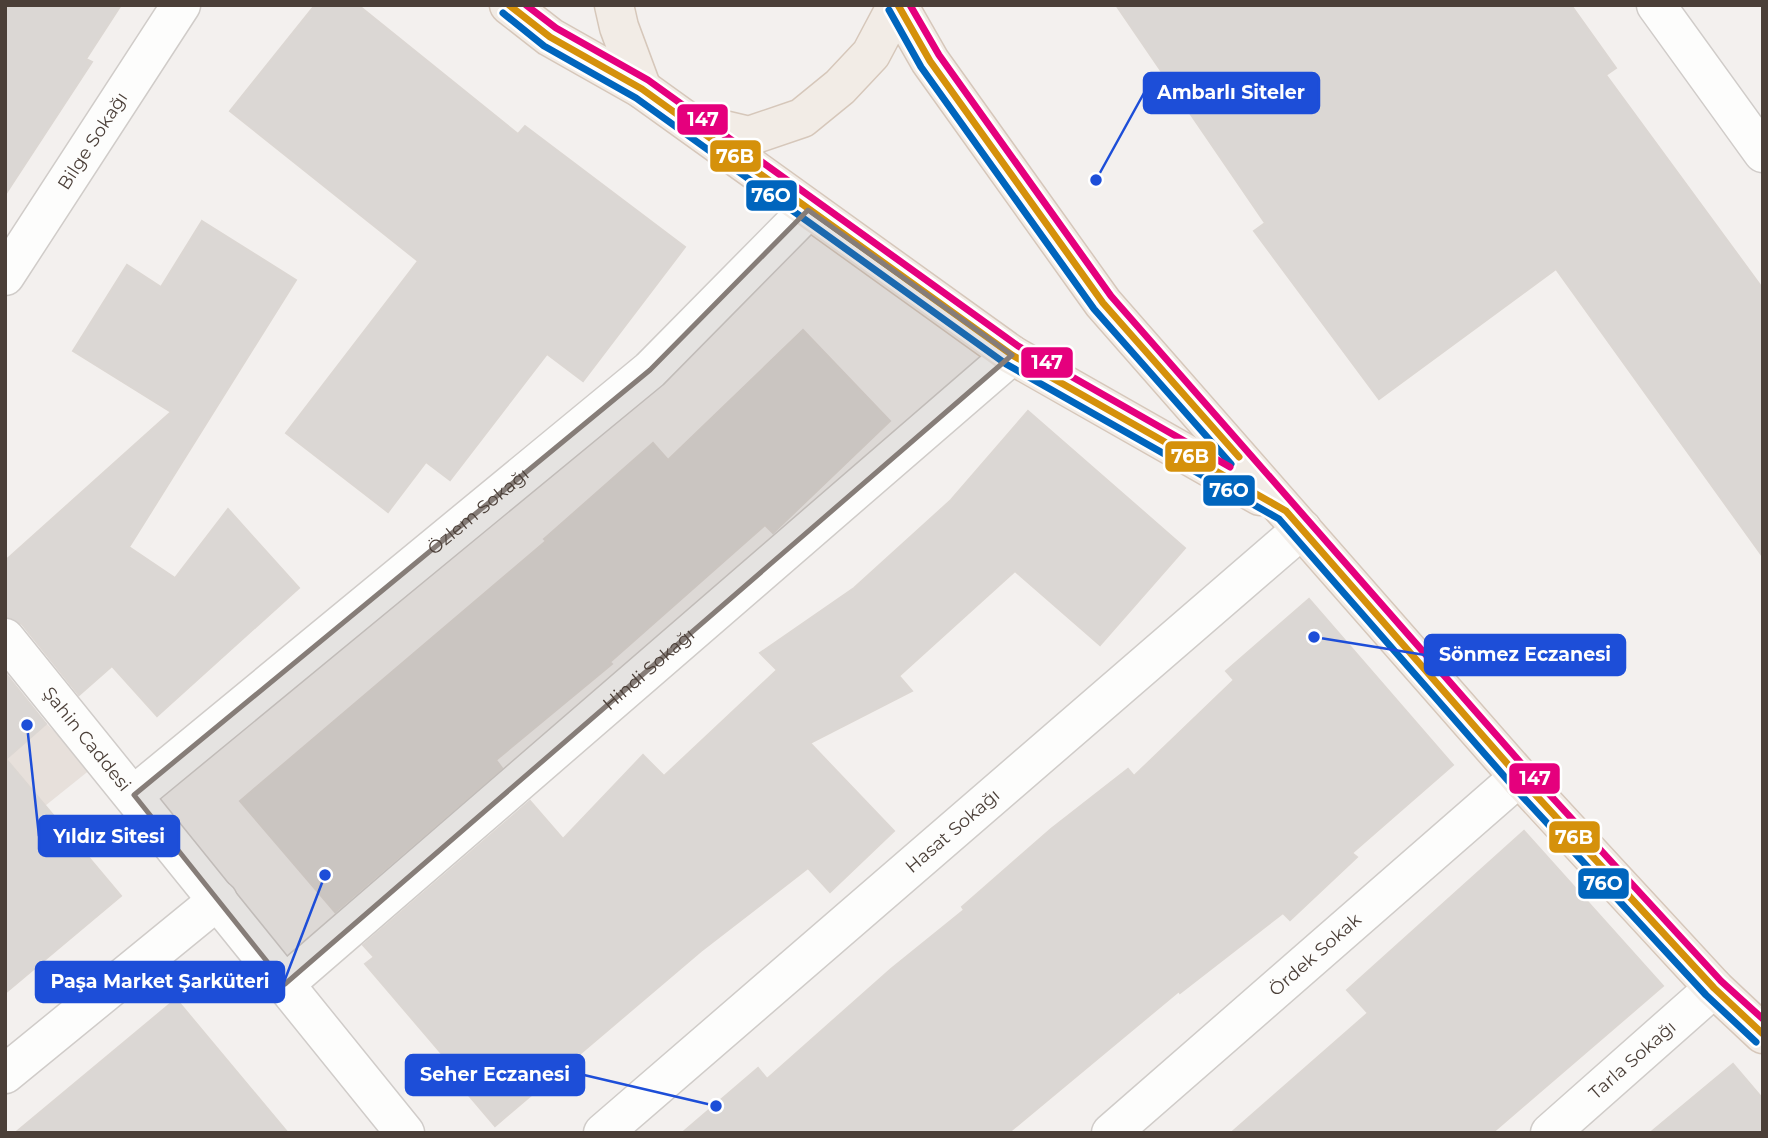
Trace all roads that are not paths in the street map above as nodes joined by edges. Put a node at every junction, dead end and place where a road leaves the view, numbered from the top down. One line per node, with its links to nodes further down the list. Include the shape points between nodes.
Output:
1 (181, 5): 10 (street, Bilge Sokağı)
2 (509, 5): 6 (main road, via 550,37)
3 (614, 5): 6 (main road)
4 (897, 5): 7 (main road, via 871,54 802,118 749,136); 12 (main road, via 930,61 1103,303)
5 (1657, 5): 8 (street)
6 (642, 89): 7 (main road)
7 (682, 120): 9 (main road)
8 (1763, 153)
9 (808, 210): 11 (main road); 15 (street, Özlem Sokağı, via 650,370)
10 (5, 276)
11 (1012, 355): 12 (main road); 17 (street, Hindi Sokağı)
12 (1294, 520): 14 (main road); 22 (street, Hasat Sokağı)
13 (5, 638): 15 (street, Şahin Caddesi)
14 (1519, 777): 18 (main road); 23 (street, Ördek Sokak)
15 (134, 795): 16 (street, Şahin Caddesi)
16 (218, 900): 17 (street, Şahin Caddesi); 20 (street)
17 (285, 984): 21 (street, Şahin Caddesi)
18 (1714, 988): 19 (main road); 24 (street, Tarla Sokağı)
19 (1763, 1034)
20 (5, 1074)
21 (405, 1133)
22 (603, 1133)
23 (1111, 1133)
24 (1549, 1133)

